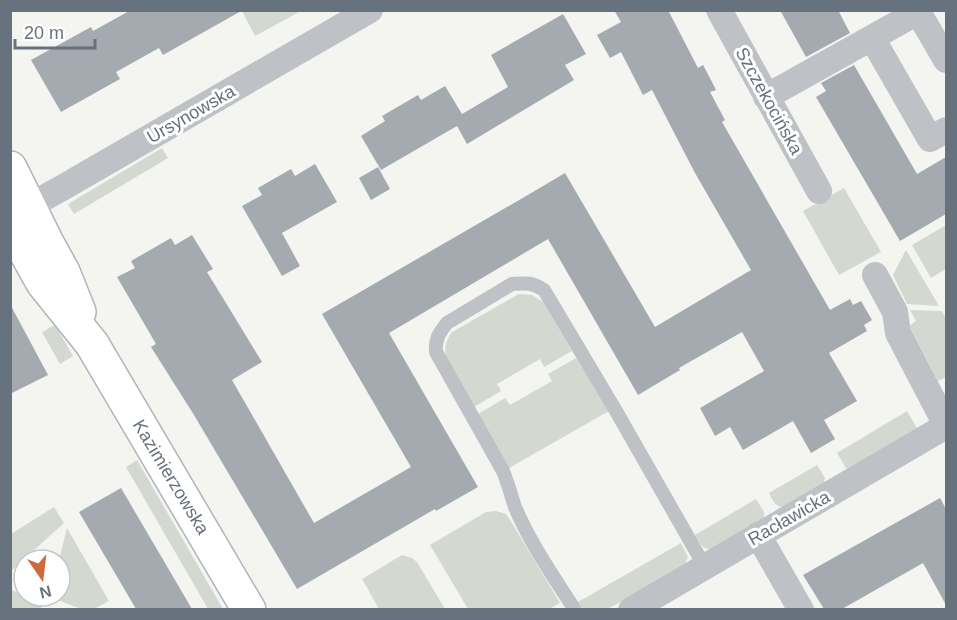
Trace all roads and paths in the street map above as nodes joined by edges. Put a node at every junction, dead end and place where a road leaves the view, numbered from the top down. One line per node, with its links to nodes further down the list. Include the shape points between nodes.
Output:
1 (370, 10): 10 (street, Ursynowska)
2 (719, 10): 6 (street, Szczekocińska)
3 (917, 11): 4 (street); 5 (street)
4 (872, 38): 6 (street); 7 (street, via 930,139)
5 (946, 60)
6 (766, 97): 9 (street, Szczekocińska)
7 (946, 130)
8 (10, 168): 10 (street, Kazimierzowska)
9 (819, 191)
10 (17, 216): 15 (street, Kazimierzowska, via 63,272 92,344)
11 (875, 275): 12 (street, via 895,312 898,333)
12 (946, 426): 13 (street, Racławicka)
13 (758, 535): 14 (street, Racławicka); 18 (street)
14 (705, 567): 16 (lane, via 544,290 535,284 512,284 447,323 437,338 436,352 503,471 515,508 530,536); 17 (street, Racławicka)
15 (249, 609)
16 (575, 609)
17 (631, 609)
18 (801, 609)

